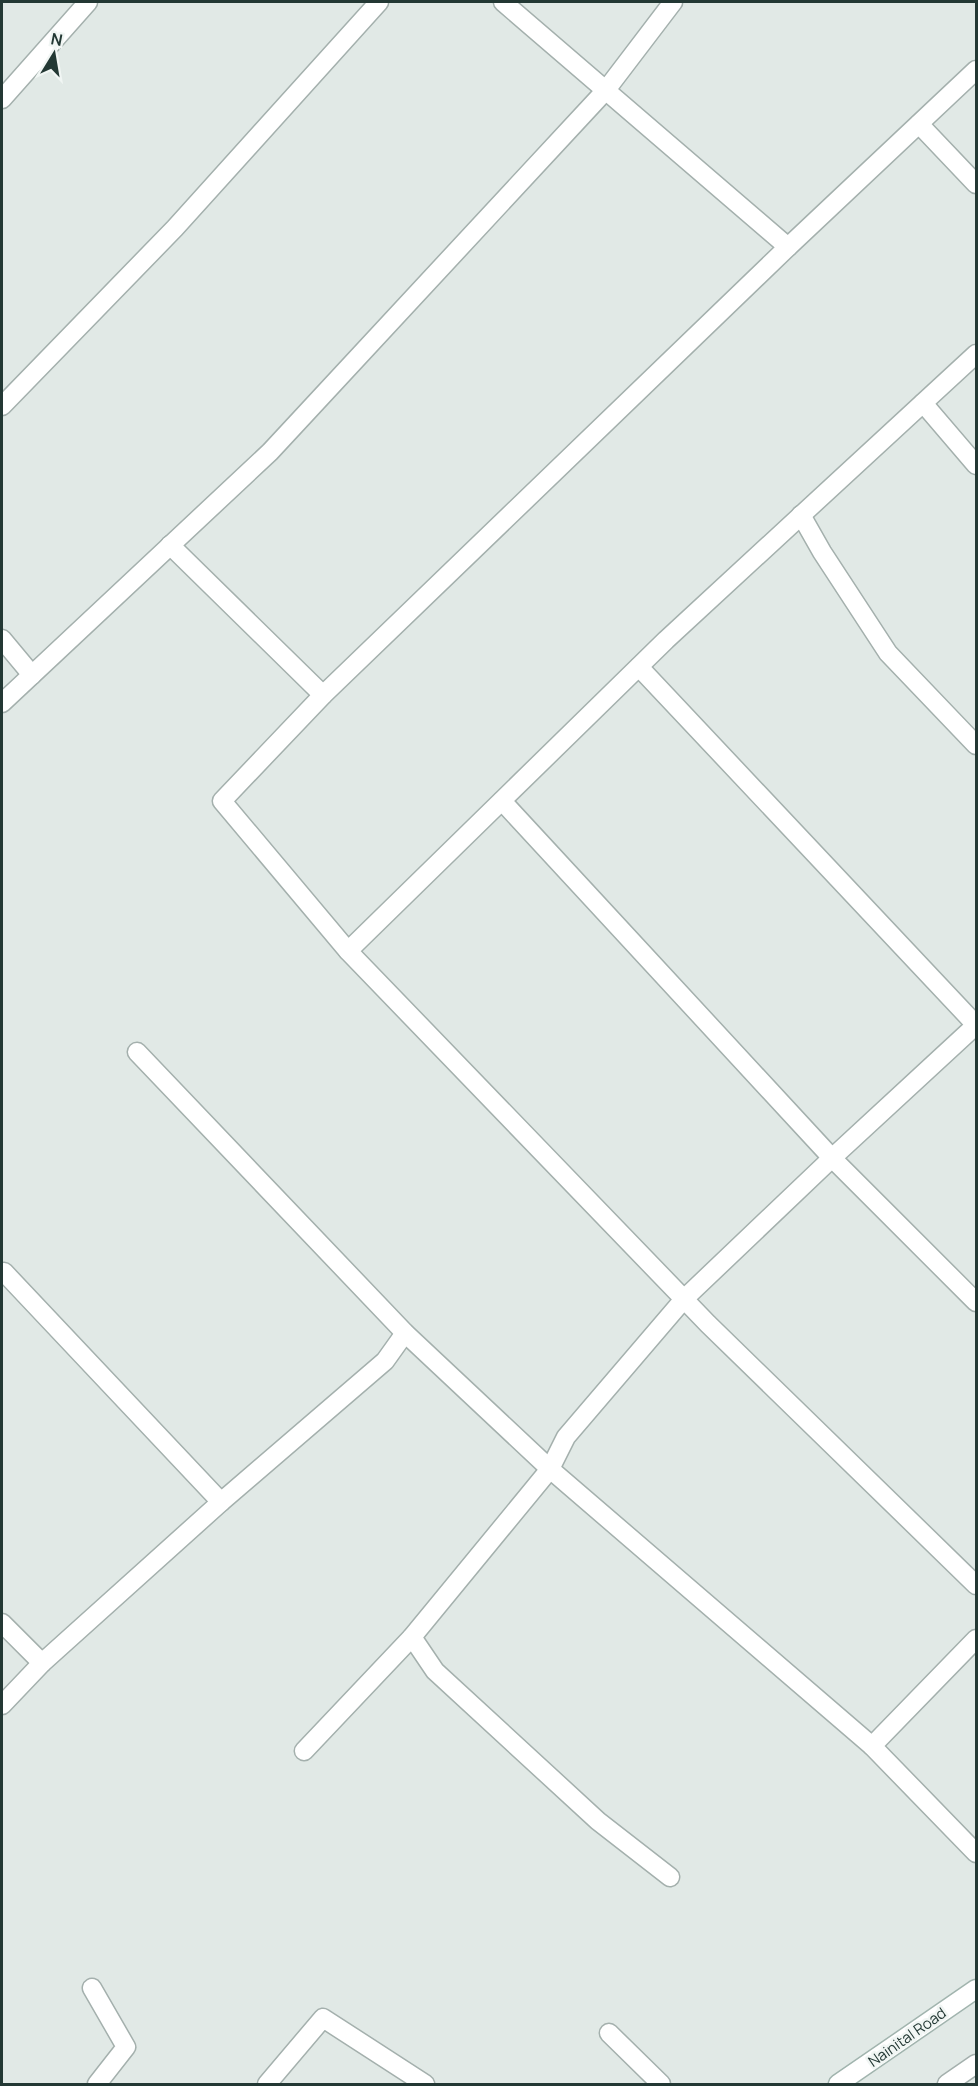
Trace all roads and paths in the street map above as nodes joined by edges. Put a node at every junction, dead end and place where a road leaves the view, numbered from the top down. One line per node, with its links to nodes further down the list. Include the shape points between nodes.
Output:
1 (88, 2): 7 (street)
2 (379, 2): 13 (street, via 175,228)
3 (503, 2): 6 (street)
4 (674, 2): 6 (street)
5 (976, 70): 8 (street)
6 (606, 90): 10 (street); 16 (street, via 270,452)
7 (2, 99)
8 (919, 124): 9 (street); 10 (street)
9 (976, 184)
10 (788, 247): 20 (street)
11 (976, 354): 12 (street)
12 (923, 404): 14 (street); 15 (street)
13 (2, 406)
14 (976, 465)
15 (801, 515): 18 (street); 22 (street, via 888,652)
16 (170, 545): 19 (street); 20 (street)
17 (2, 639): 19 (street)
18 (639, 667): 23 (street); 25 (street)
19 (32, 675): 21 (street)
20 (323, 695): 24 (street, via 222,801)
21 (2, 703)
22 (976, 745)
23 (502, 801): 24 (street); 27 (street)
24 (348, 951): 29 (street)
25 (976, 1025): 27 (street)
26 (137, 1052): 31 (street)
27 (832, 1158): 29 (street); 30 (street)
28 (4, 1272): 33 (street)
29 (684, 1299): 32 (street, via 566,1437); 34 (street)
30 (976, 1302)
31 (405, 1333): 32 (street); 33 (street, via 385,1361)
32 (550, 1469): 36 (street); 40 (street)
33 (221, 1502): 38 (street)
34 (976, 1585)
35 (2, 1623): 38 (street)
36 (412, 1637): 41 (street); 43 (street, via 435,1671 598,1821)
37 (976, 1639): 40 (street)
38 (42, 1663): 39 (street)
39 (2, 1705)
40 (872, 1746): 42 (street)
41 (304, 1751)
42 (976, 1853)
43 (670, 1877)
44 (92, 1988): 48 (street, via 126,2047)
45 (976, 1989): 52 (street, Nainital Road)
46 (609, 2033): 51 (street)
47 (976, 2064): 53 (street)
48 (97, 2085)
49 (267, 2085): 50 (street, via 322,2018)
50 (425, 2085)
51 (661, 2085)
52 (838, 2085)
53 (946, 2085)

